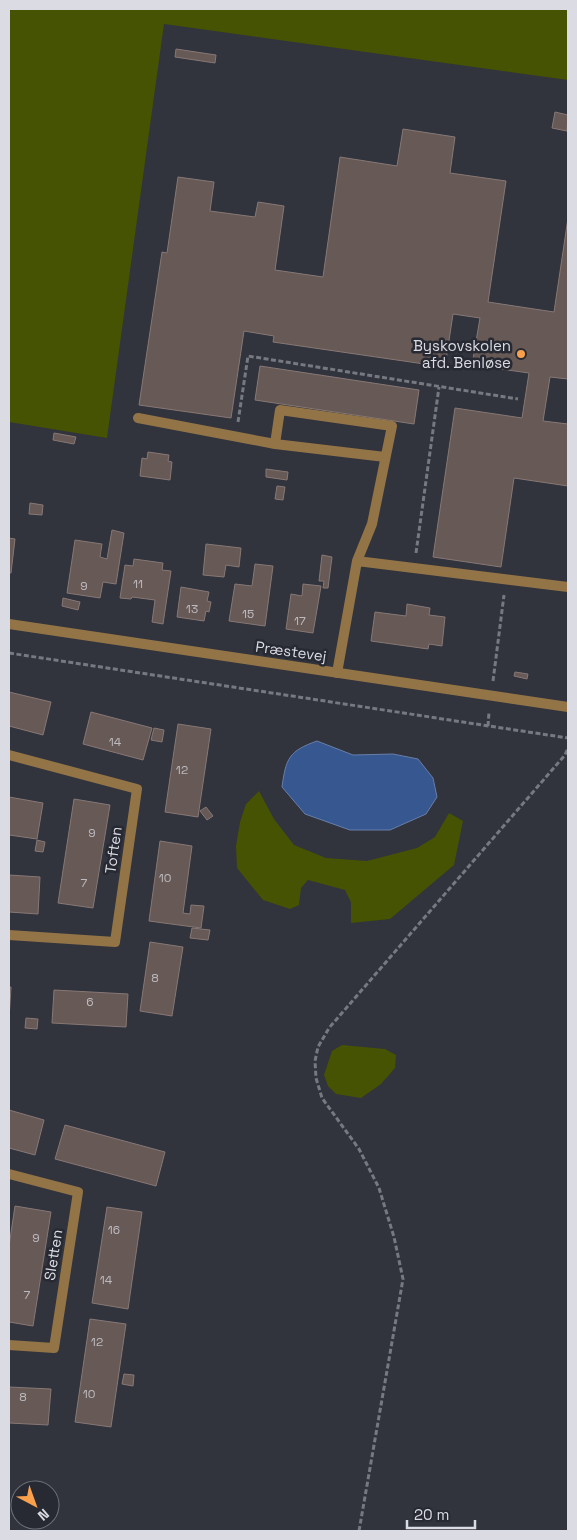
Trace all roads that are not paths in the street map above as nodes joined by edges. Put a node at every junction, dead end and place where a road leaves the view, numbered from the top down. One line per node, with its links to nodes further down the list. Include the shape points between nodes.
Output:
1 (138, 418): 2 (street)
2 (275, 444): 3 (street); 3 (street, via 280,410 392,426)
3 (385, 457): 4 (street, via 372,524)
4 (357, 561): 5 (street); 7 (street)
5 (568, 587)
6 (9, 624): 7 (street, Præstevej)
7 (337, 673): 8 (street, Præstevej)
8 (568, 707)
9 (9, 755): 10 (street, Toften, via 138,789 115,942)
10 (9, 935)
11 (9, 1174): 12 (street, Sletten, via 78,1192 54,1348)
12 (9, 1346)

